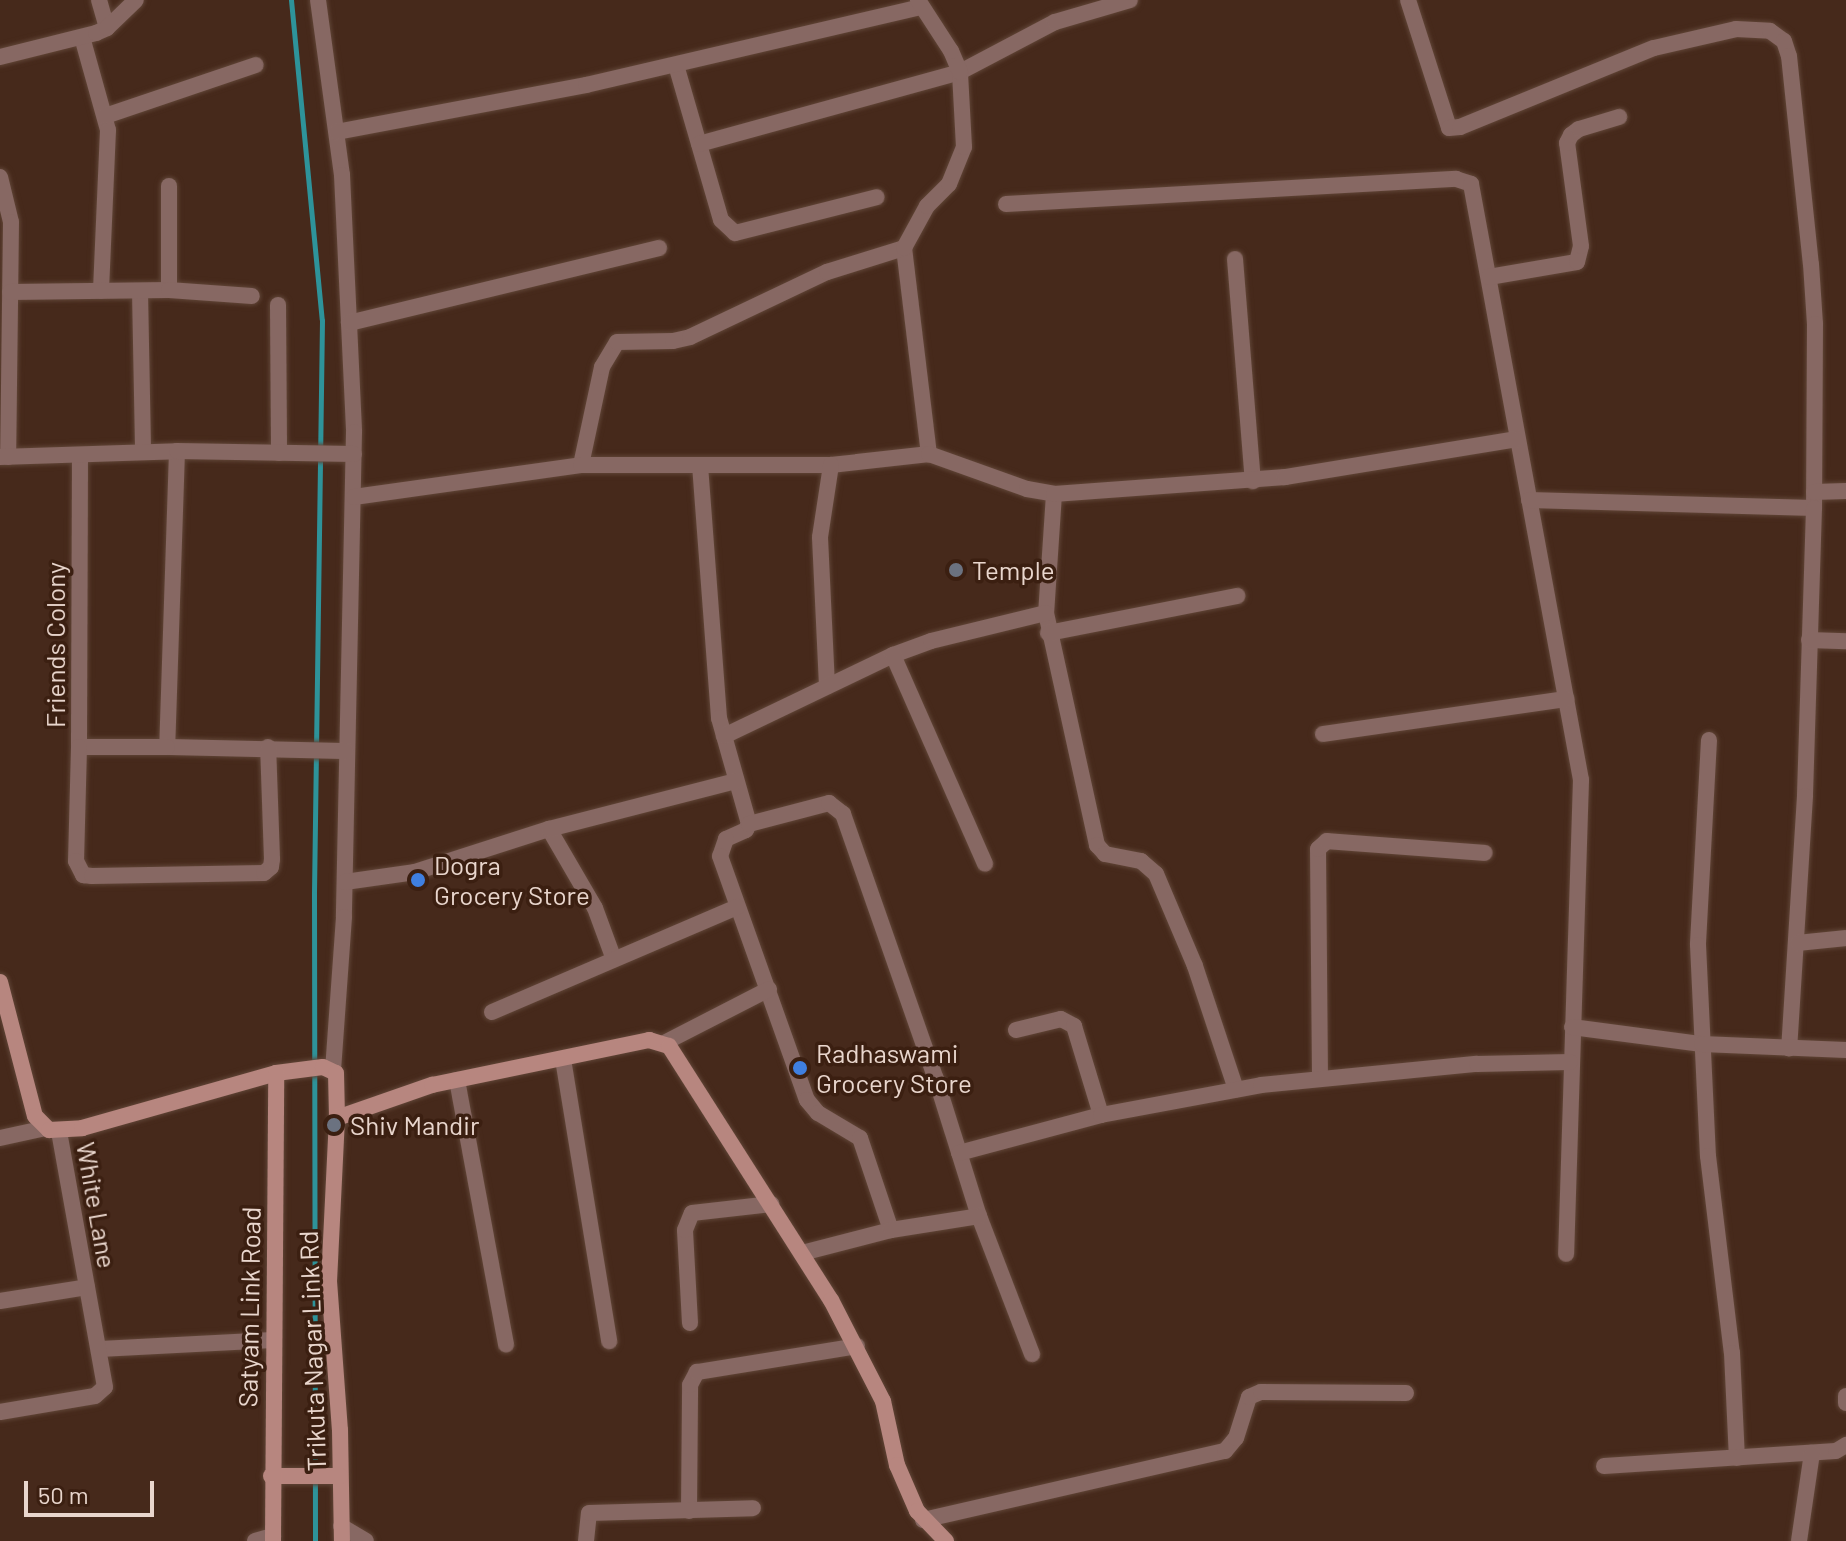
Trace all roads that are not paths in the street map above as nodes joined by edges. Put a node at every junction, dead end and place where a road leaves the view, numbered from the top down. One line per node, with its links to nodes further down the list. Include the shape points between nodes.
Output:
1 (99, 0): 7 (street)
2 (136, 0): 7 (street)
3 (318, 0): 15 (street)
4 (1130, 0): 12 (street, via 1055,22)
5 (1408, 0): 48 (street, via 1449,128 1654,48 1736,29 1770,31 1784,41 1812,279)
6 (920, 3): 11 (street); 12 (street)
7 (107, 28): 8 (street)
8 (82, 37): 9 (street); 13 (street)
9 (0, 57)
10 (256, 65): 13 (street)
11 (676, 65): 15 (street); 16 (street)
12 (960, 72): 16 (street); 22 (street, via 964,147 949,184 927,206)
13 (105, 116): 26 (street)
14 (1619, 117): 24 (street, via 1579,129 1567,143 1581,246 1577,262)
15 (337, 132): 31 (street)
16 (699, 144): 19 (street, via 721,220 735,233)
17 (0, 177): 28 (street, via 11,222)
18 (169, 186): 25 (street)
19 (877, 197)
20 (1006, 204): 24 (street, via 1456,179 1471,184)
21 (659, 248): 31 (street)
22 (904, 248): 37 (street); 40 (street, via 827,272 690,337 617,342 602,367)
23 (1235, 259): 43 (street)
24 (1489, 277): 32 (street)
25 (169, 290): 27 (street); 29 (street)
26 (101, 291): 27 (street); 28 (street)
27 (140, 291): 34 (street)
28 (10, 292): 39 (street)
29 (252, 296)
30 (278, 305): 35 (street)
31 (349, 323): 36 (street)
32 (1517, 439): 43 (street); 47 (street)
33 (177, 451): 34 (street); 35 (street); 61 (street)
34 (143, 452): 38 (street)
35 (279, 453): 36 (street)
36 (354, 454): 46 (street)
37 (929, 454): 42 (street); 45 (street)
38 (80, 455): 39 (street); 60 (street, Friends Colony)
39 (4, 457)
40 (581, 465): 41 (street); 46 (street)
41 (700, 465): 42 (street); 58 (street)
42 (831, 465): 55 (street, via 820,537)
43 (1253, 481): 45 (street)
44 (1846, 491): 48 (street)
45 (1054, 494): 50 (street)
46 (354, 497): 63 (street)
47 (1529, 500): 48 (street); 56 (street)
48 (1814, 500): 52 (street)
49 (1237, 596): 51 (street)
50 (1046, 613): 51 (street); 54 (street)
51 (1048, 633): 89 (street, via 1097,845 1105,854 1141,861 1156,874 1195,966)
52 (1809, 640): 53 (street); 72 (street)
53 (1846, 641)
54 (893, 655): 55 (street); 68 (street)
55 (827, 686): 58 (street)
56 (1567, 699): 57 (street); 77 (street, via 1581,780)
57 (1323, 734)
58 (724, 736): 64 (street)
59 (1709, 740): 80 (street, via 1698,945)
60 (79, 747): 61 (street, Friends Colony); 62 (street, via 76,861 83,875 92,876 264,873 272,859)
61 (167, 747): 62 (street, Friends Colony)
62 (268, 747): 63 (street, Friends Colony)
63 (346, 751): 69 (street)
64 (736, 781): 65 (street); 66 (street)
65 (749, 824): 70 (street, via 721,845); 94 (street, via 829,803 843,814)
66 (549, 829): 69 (street, via 415,872); 73 (street, via 595,908)
67 (1485, 853): 87 (street, via 1327,841 1318,849)
68 (985, 864)
69 (345, 882): 85 (street)
70 (737, 907): 73 (street); 75 (street)
71 (1846, 938): 72 (street)
72 (1798, 943): 81 (street)
73 (613, 957): 76 (street)
74 (0, 982): 92 (main road, via 35,1116)
75 (769, 989): 79 (street); 97 (street, via 807,1100 818,1113 860,1138)
76 (492, 1012)
77 (1572, 1027): 80 (street); 84 (street)
78 (1016, 1030): 90 (street, via 1061,1019 1074,1026)
79 (664, 1043): 83 (main road, via 649,1040); 95 (main road, via 677,1053)
80 (1702, 1044): 81 (street); 115 (street)
81 (1789, 1048): 82 (street)
82 (1846, 1050)
83 (563, 1059): 88 (main road); 104 (street)
84 (1570, 1062): 87 (street); 99 (street)
85 (329, 1068): 86 (main road); 91 (main road, Trikuta Nagar Link Rd, via 337,1078)
86 (284, 1072): 92 (main road, via 93,1125); 103 (main road, Satyam Link Road)
87 (1320, 1078): 89 (street)
88 (457, 1080): 91 (main road); 105 (street)
89 (1236, 1089): 90 (street)
90 (1101, 1115): 94 (street)
91 (337, 1118): 118 (main road, Trikuta Nagar Link Rd, via 329,1281)
92 (52, 1129): 93 (street); 100 (street, White Lane)
93 (0, 1138)
94 (959, 1153): 96 (street)
95 (771, 1204): 98 (main road); 102 (street, via 692,1213 685,1230)
96 (979, 1216): 97 (street); 108 (street)
97 (891, 1230): 98 (street)
98 (802, 1253): 106 (main road)
99 (1566, 1254)
100 (87, 1287): 101 (street, White Lane); 107 (street, White Lane)
101 (0, 1301)
102 (690, 1323)
103 (273, 1340): 107 (street); 117 (main road, Satyam Link Road)
104 (609, 1341)
105 (506, 1344)
106 (857, 1346): 120 (street, via 697,1372 690,1385); 121 (main road, via 883,1401 897,1465)
107 (100, 1349): 112 (street, White Lane, via 103,1392)
108 (1032, 1354)
109 (1406, 1393): 121 (street, via 1261,1392 1249,1397 1236,1438 1225,1451)
110 (1846, 1396): 111 (street)
111 (1846, 1403)
112 (0, 1412)
113 (1846, 1445): 114 (street)
114 (1812, 1453): 115 (street); 128 (street)
115 (1737, 1458): 116 (street)
116 (1604, 1466)
117 (279, 1476): 118 (main road); 123 (main road, Satyam Link Road)
118 (332, 1476): 122 (main road, Trikuta Nagar Link Rd)
119 (753, 1508): 120 (street)
120 (689, 1511): 126 (street, via 589,1513)
121 (923, 1520): 127 (main road)
122 (342, 1533): 125 (street)
123 (273, 1538): 124 (street)
124 (255, 1541)
125 (366, 1541)
126 (586, 1541)
127 (946, 1541)
128 (1799, 1541)

